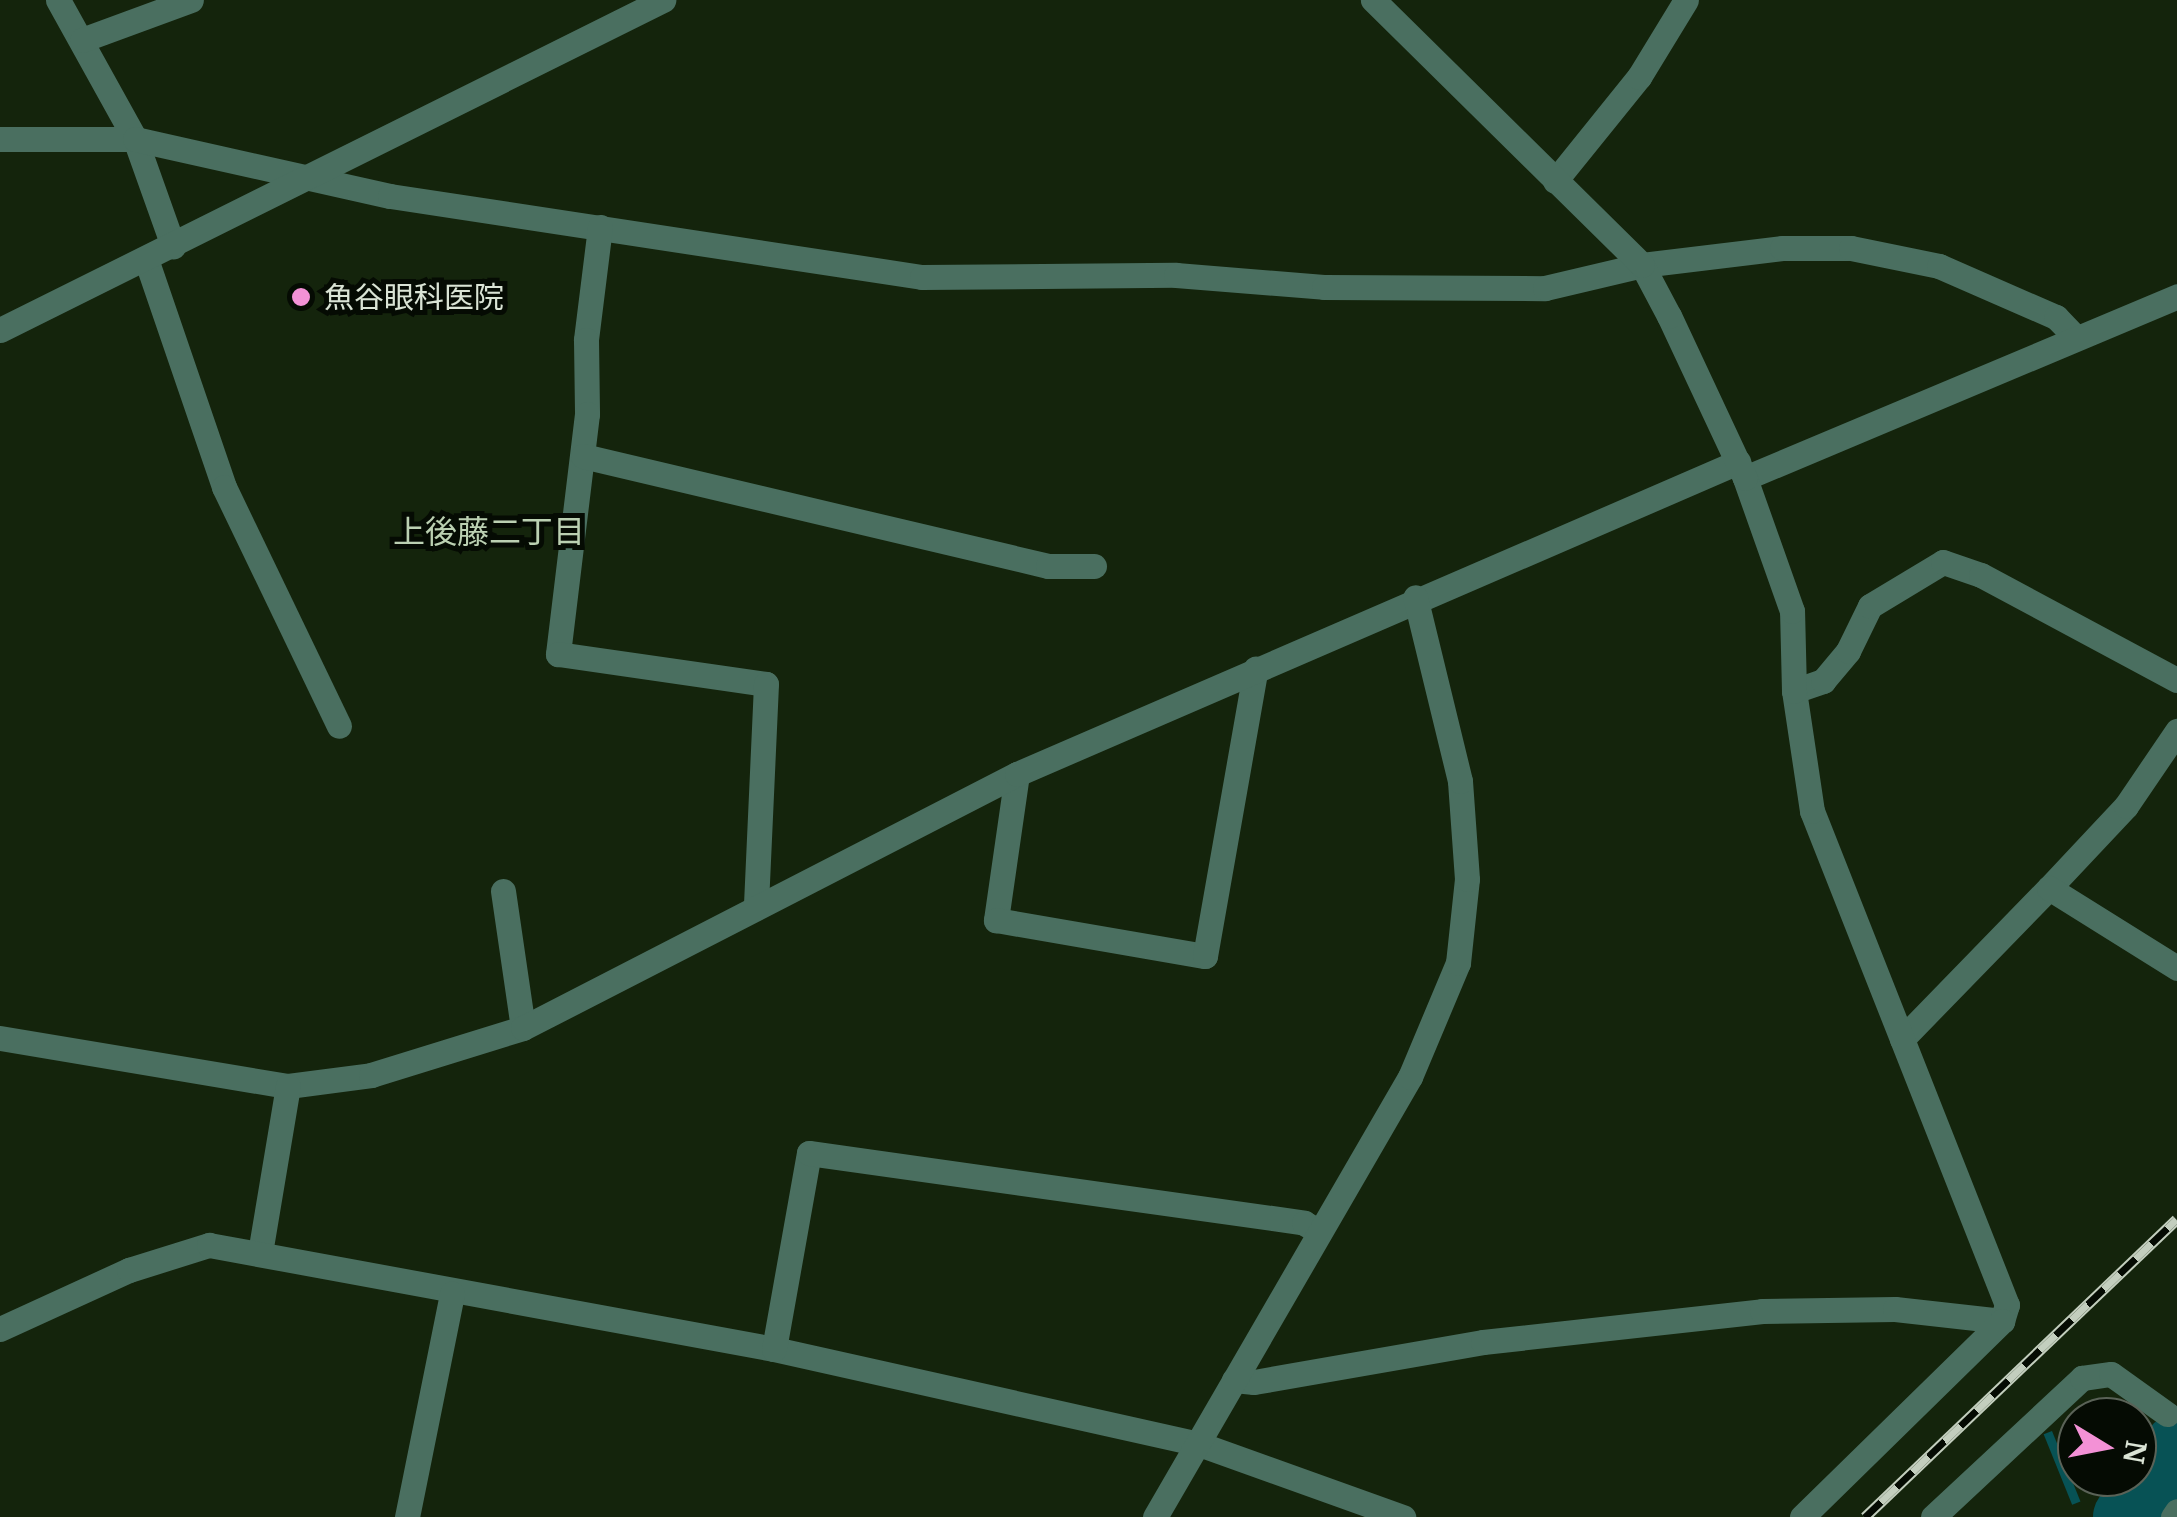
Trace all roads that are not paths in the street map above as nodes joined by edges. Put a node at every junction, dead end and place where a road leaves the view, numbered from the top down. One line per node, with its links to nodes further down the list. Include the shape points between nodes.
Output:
1 (58, 0): 6 (street)
2 (663, 0): 9 (street)
3 (1373, 0): 10 (street)
4 (1686, 0): 10 (street, via 1639,76)
5 (187, 1): 6 (street)
6 (82, 40): 8 (street)
7 (0, 139): 8 (street)
8 (135, 139): 9 (street); 12 (street)
9 (306, 175): 11 (street, via 390,196); 12 (street)
10 (1555, 180): 14 (street)
11 (600, 227): 14 (street, via 922,276 1176,275 1324,287 1545,288); 18 (street, via 586,340)
12 (172, 246): 13 (street)
13 (146, 260): 16 (street); 25 (street, via 224,487)
14 (1642, 265): 17 (street, via 1822,246 1865,250 1939,266 2056,317); 19 (street)
15 (2177, 296): 17 (street)
16 (0, 330)
17 (2075, 337): 19 (street)
18 (583, 456): 20 (street, via 1048,566); 30 (street, via 558,654 766,684)
19 (1741, 470): 21 (street); 24 (street, via 1792,611)
20 (1094, 566)
21 (1416, 597): 22 (street); 36 (street, via 1460,780 1467,879 1458,963 1410,1077)
22 (1256, 668): 27 (street); 27 (street, via 1204,956 996,920)
23 (2177, 680): 24 (street, via 1981,575 1942,562 1870,606 1848,652 1823,681)
24 (1794, 691): 34 (street, via 1812,811)
25 (339, 726)
26 (2177, 732): 28 (street, via 2126,806)
27 (1017, 774): 30 (street)
28 (2049, 888): 31 (street); 34 (street)
29 (503, 890): 32 (street)
30 (756, 908): 32 (street)
31 (2177, 968)
32 (523, 1028): 35 (street, via 371,1075)
33 (0, 1038): 35 (street)
34 (1902, 1039): 39 (street, via 2007,1305)
35 (288, 1086): 37 (street)
36 (1320, 1232): 41 (street, via 1304,1224 809,1153); 42 (street)
37 (260, 1253): 38 (street); 40 (street, via 209,1245 130,1270)
38 (452, 1293): 41 (street); 45 (street)
39 (2002, 1321): 42 (street, via 1895,1309 1762,1311 1483,1342); 48 (street)
40 (0, 1329)
41 (774, 1349): 44 (street)
42 (1234, 1380): 44 (street)
43 (2166, 1414): 49 (street, via 2111,1374 2082,1378)
44 (1199, 1444): 46 (street); 47 (street)
45 (407, 1517)
46 (1155, 1517)
47 (1403, 1517)
48 (1802, 1517)
49 (1933, 1517)

